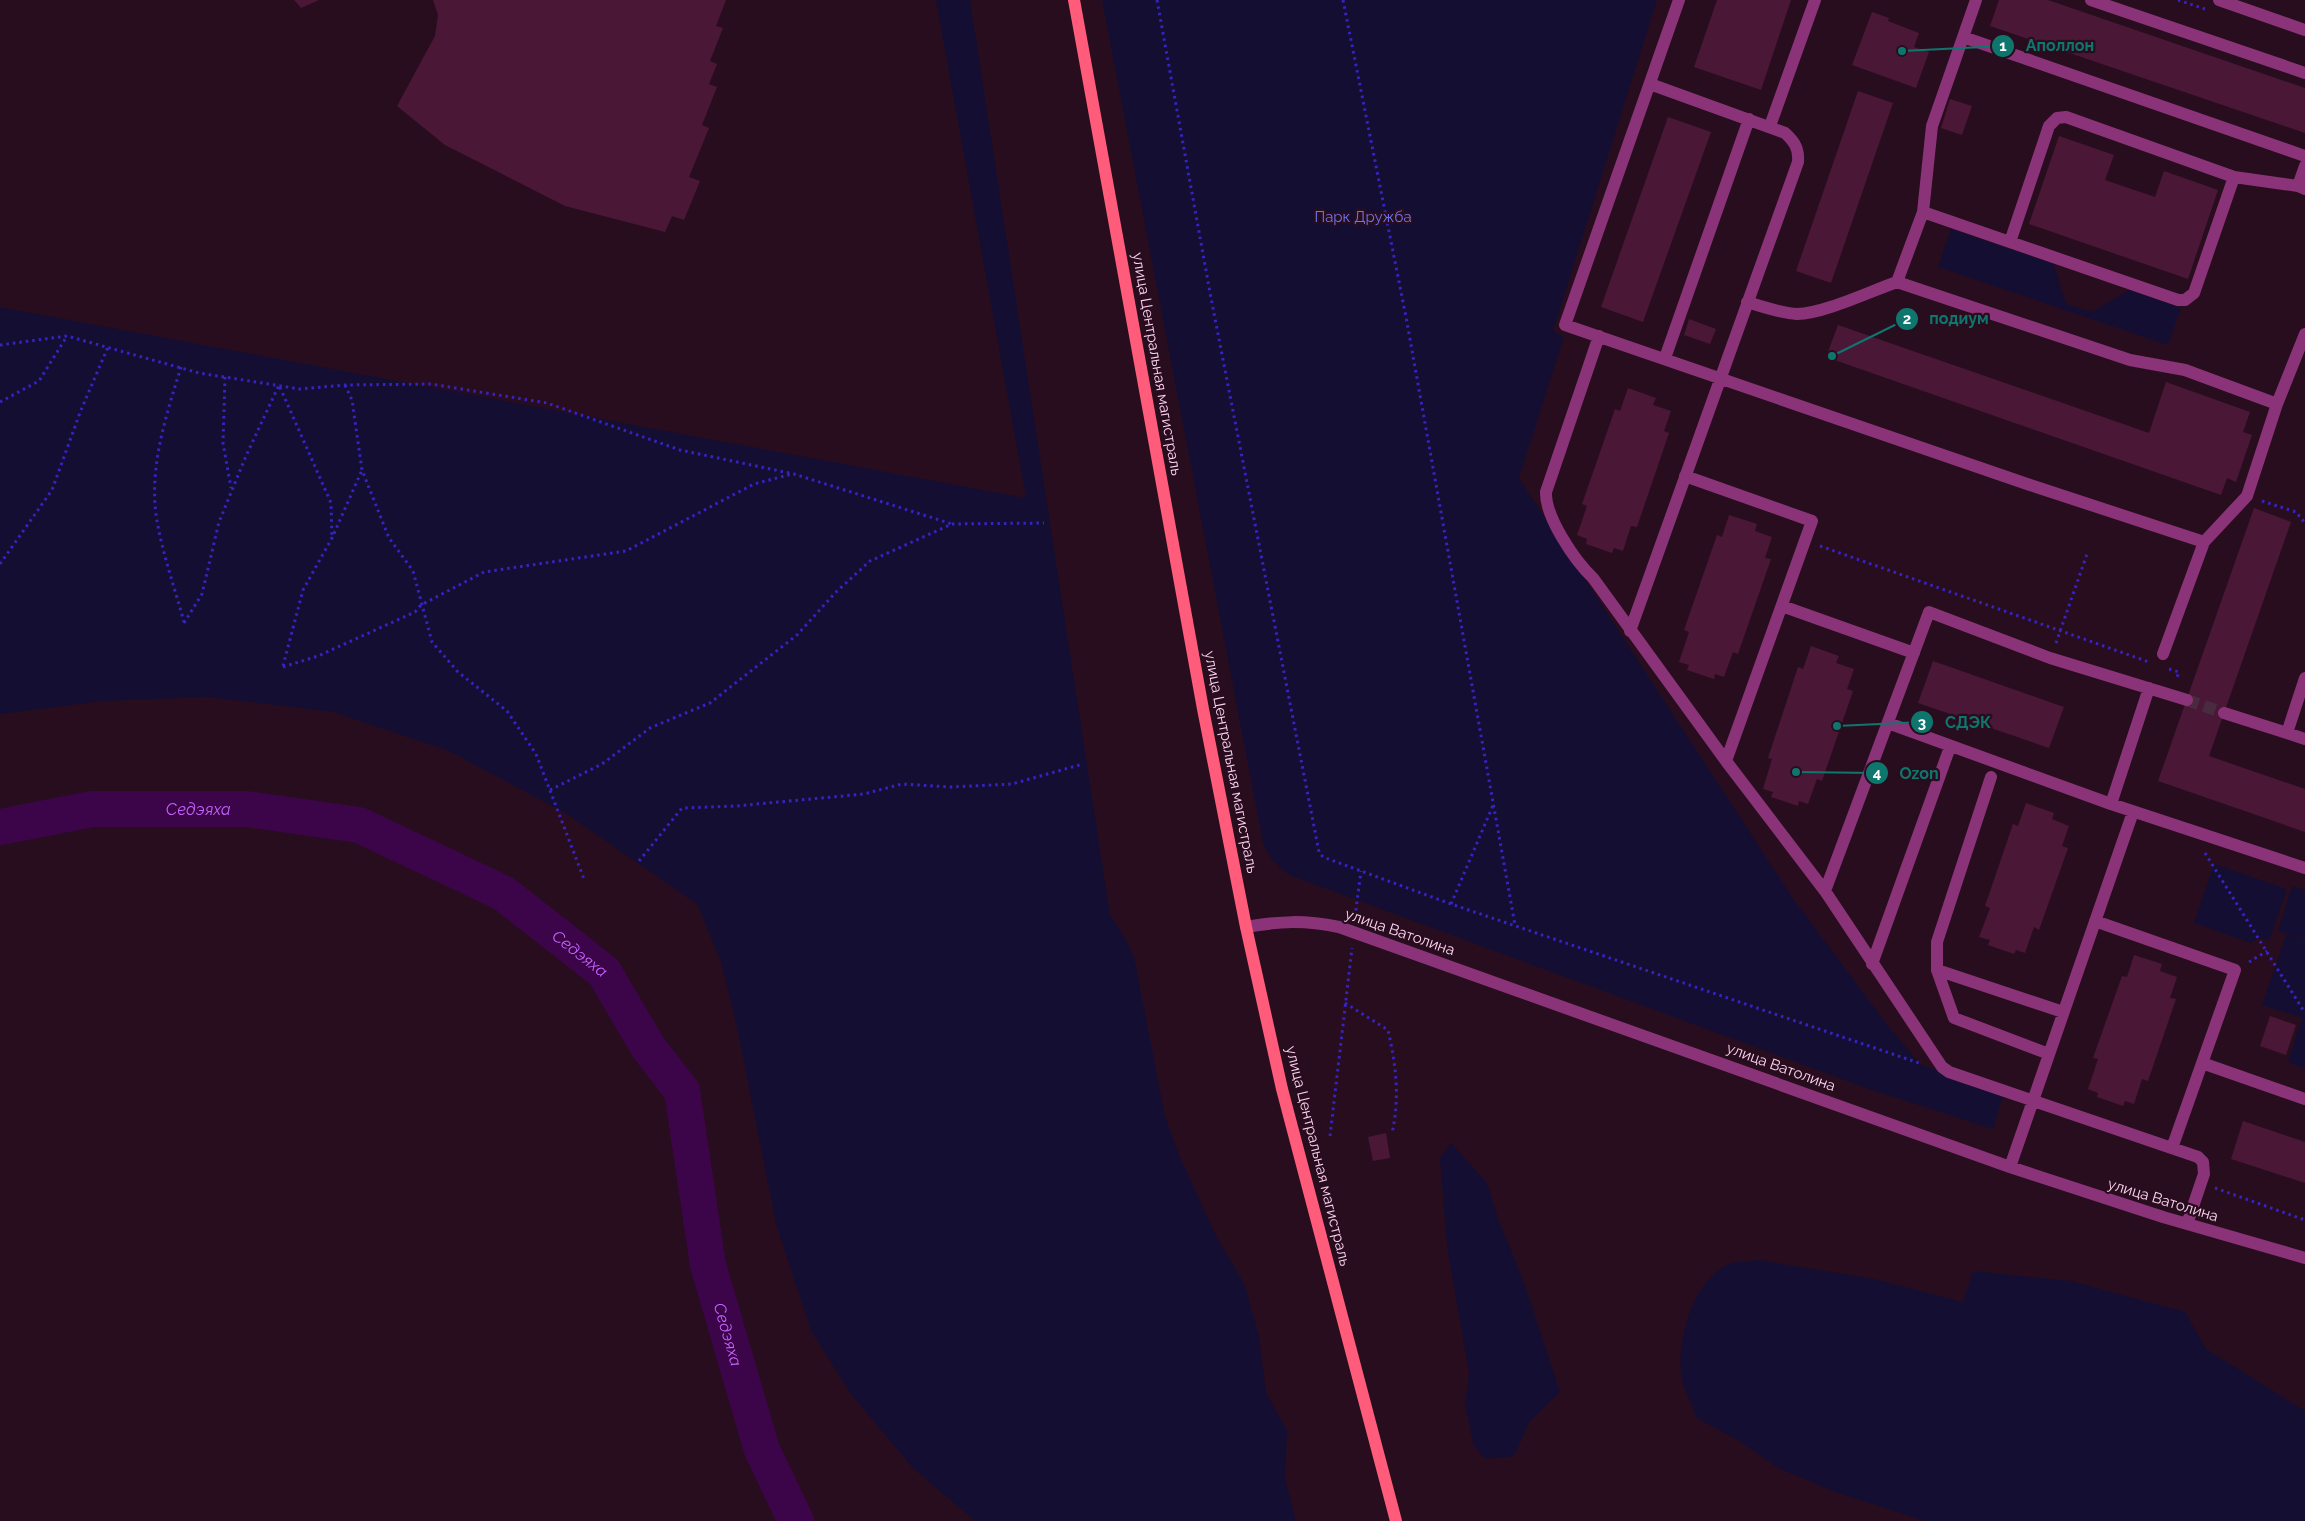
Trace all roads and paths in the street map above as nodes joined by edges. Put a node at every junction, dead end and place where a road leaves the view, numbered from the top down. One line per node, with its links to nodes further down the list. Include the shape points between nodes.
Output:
1 (1074, 0): 83 (main road, улица Центральная магистраль, via 1203,709)
2 (1157, 0): 77 (path, via 1211,298 1319,852 1323,857)
3 (1343, 0): 71 (path, via 1406,317)
4 (1680, 0): 12 (street)
5 (1814, 0): 14 (street)
6 (1976, 0): 10 (street)
7 (2092, 0): 11 (street)
8 (2219, 0): 9 (street)
9 (2305, 30)
10 (1963, 38): 15 (street); 19 (street, via 1932,126)
11 (2305, 73)
12 (1650, 84): 13 (street); 25 (street, via 1565,325)
13 (1749, 119): 14 (street); 28 (street)
14 (1770, 126): 22 (street, via 1793,140 1798,162)
15 (2305, 156)
16 (2305, 166): 18 (street)
17 (2234, 177): 18 (street); 20 (street, via 2194,293 2185,300); 20 (street, via 2066,117 2057,118 2049,126)
18 (2301, 188)
19 (1923, 212): 20 (street); 21 (street)
20 (2010, 242)
21 (1897, 282): 22 (street, via 1812,312 1778,311); 35 (street, via 2130,360 2185,370)
22 (1747, 302): 31 (street)
23 (2305, 334): 35 (street)
24 (67, 336): 26 (path); 27 (path); 34 (path, via 39,381)
25 (1599, 336): 28 (street); 52 (street, via 1546,492 1546,502 1584,569)
26 (0, 345)
27 (108, 347): 29 (path); 48 (path, via 52,490)
28 (1665, 358): 31 (street)
29 (181, 367): 30 (path); 39 (path, via 162,428 156,471 157,520 184,623 202,594 219,522)
30 (225, 377): 32 (path); 39 (path, via 223,443)
31 (1720, 377): 38 (street); 46 (street)
32 (279, 385): 33 (path, via 300,389); 39 (path); 44 (path, via 331,503)
33 (345, 385): 36 (path, via 352,400); 37 (path, via 431,384 547,403 680,450)
34 (0, 402)
35 (2277, 404): 40 (street)
36 (362, 470): 44 (path); 49 (path, via 389,538 413,572)
37 (794, 474): 43 (path); 49 (path, via 754,484 626,551 484,572)
38 (1685, 476): 45 (street, via 1812,521); 52 (street)
39 (232, 490)
40 (2247, 496): 42 (path, via 2296,512); 46 (street)
41 (1044, 523): 43 (path)
42 (2305, 523)
43 (952, 524): 70 (path, via 870,561 797,635 710,704 650,728 602,764)
44 (332, 538): 49 (path, via 303,590 283,667 327,652 415,612)
45 (1805, 541): 50 (street); 51 (path)
46 (2204, 542): 54 (street)
47 (2087, 554): 51 (path)
48 (0, 564)
49 (421, 605): 70 (path, via 432,642 458,672 507,711 536,754)
50 (1782, 606): 53 (street); 67 (street)
51 (2060, 630): 55 (path); 56 (path)
52 (1630, 631): 67 (street)
53 (1914, 653): 55 (street, via 1929,612); 63 (street)
54 (2163, 654)
55 (2050, 658): 60 (street)
56 (2145, 660)
57 (2171, 669): 58 (path)
58 (2179, 672)
59 (2305, 678): 64 (street)
60 (2149, 688): 61 (street); 72 (street)
61 (2186, 700)
62 (2224, 713): 64 (street)
63 (1888, 723): 66 (street); 79 (street)
64 (2287, 733): 65 (street)
65 (2305, 739)
66 (1950, 747): 72 (street); 86 (street)
67 (1726, 761): 79 (street)
68 (1084, 764): 75 (path, via 1012,784 950,787 902,784 864,794 682,808)
69 (1991, 777): 87 (street, via 1937,942)
70 (550, 790): 78 (path)
71 (1494, 802): 80 (path); 82 (path)
72 (2110, 804): 73 (street)
73 (2133, 812): 74 (street); 81 (street)
74 (2192, 831): 76 (street); 85 (path)
75 (639, 861)
76 (2305, 868)
77 (1361, 871): 80 (path); 84 (path)
78 (584, 879)
79 (1825, 891): 86 (street)
80 (1451, 904): 82 (path)
81 (2095, 921): 88 (street); 90 (street)
82 (1516, 925): 94 (path)
83 (1246, 927): 84 (street, улица Ватолина, via 1278,921 1309,921); 103 (main road, улица Центральная магистраль, via 1282,1089)
84 (1354, 932): 89 (path); 100 (street, улица Ватолина)
85 (2267, 951): 88 (path); 91 (path)
86 (1872, 964): 96 (street, via 1942,1067)
87 (1937, 970): 90 (street); 92 (street, via 1954,1018)
88 (2235, 970): 93 (street)
89 (1345, 1003): 97 (path, via 1388,1030 1398,1096); 98 (path)
90 (2063, 1012): 92 (street)
91 (2305, 1012)
92 (2049, 1054): 96 (street)
93 (2202, 1063): 95 (street); 99 (street)
94 (1920, 1064)
95 (2305, 1099)
96 (2032, 1101): 99 (street); 100 (street)
97 (1392, 1134)
98 (1330, 1136)
99 (2172, 1148): 101 (street, via 2198,1157 2205,1168)
100 (2010, 1166): 101 (street, улица Ватолина)
101 (2187, 1224): 102 (street, улица Ватолина)
102 (2305, 1258)
103 (1396, 1521)

